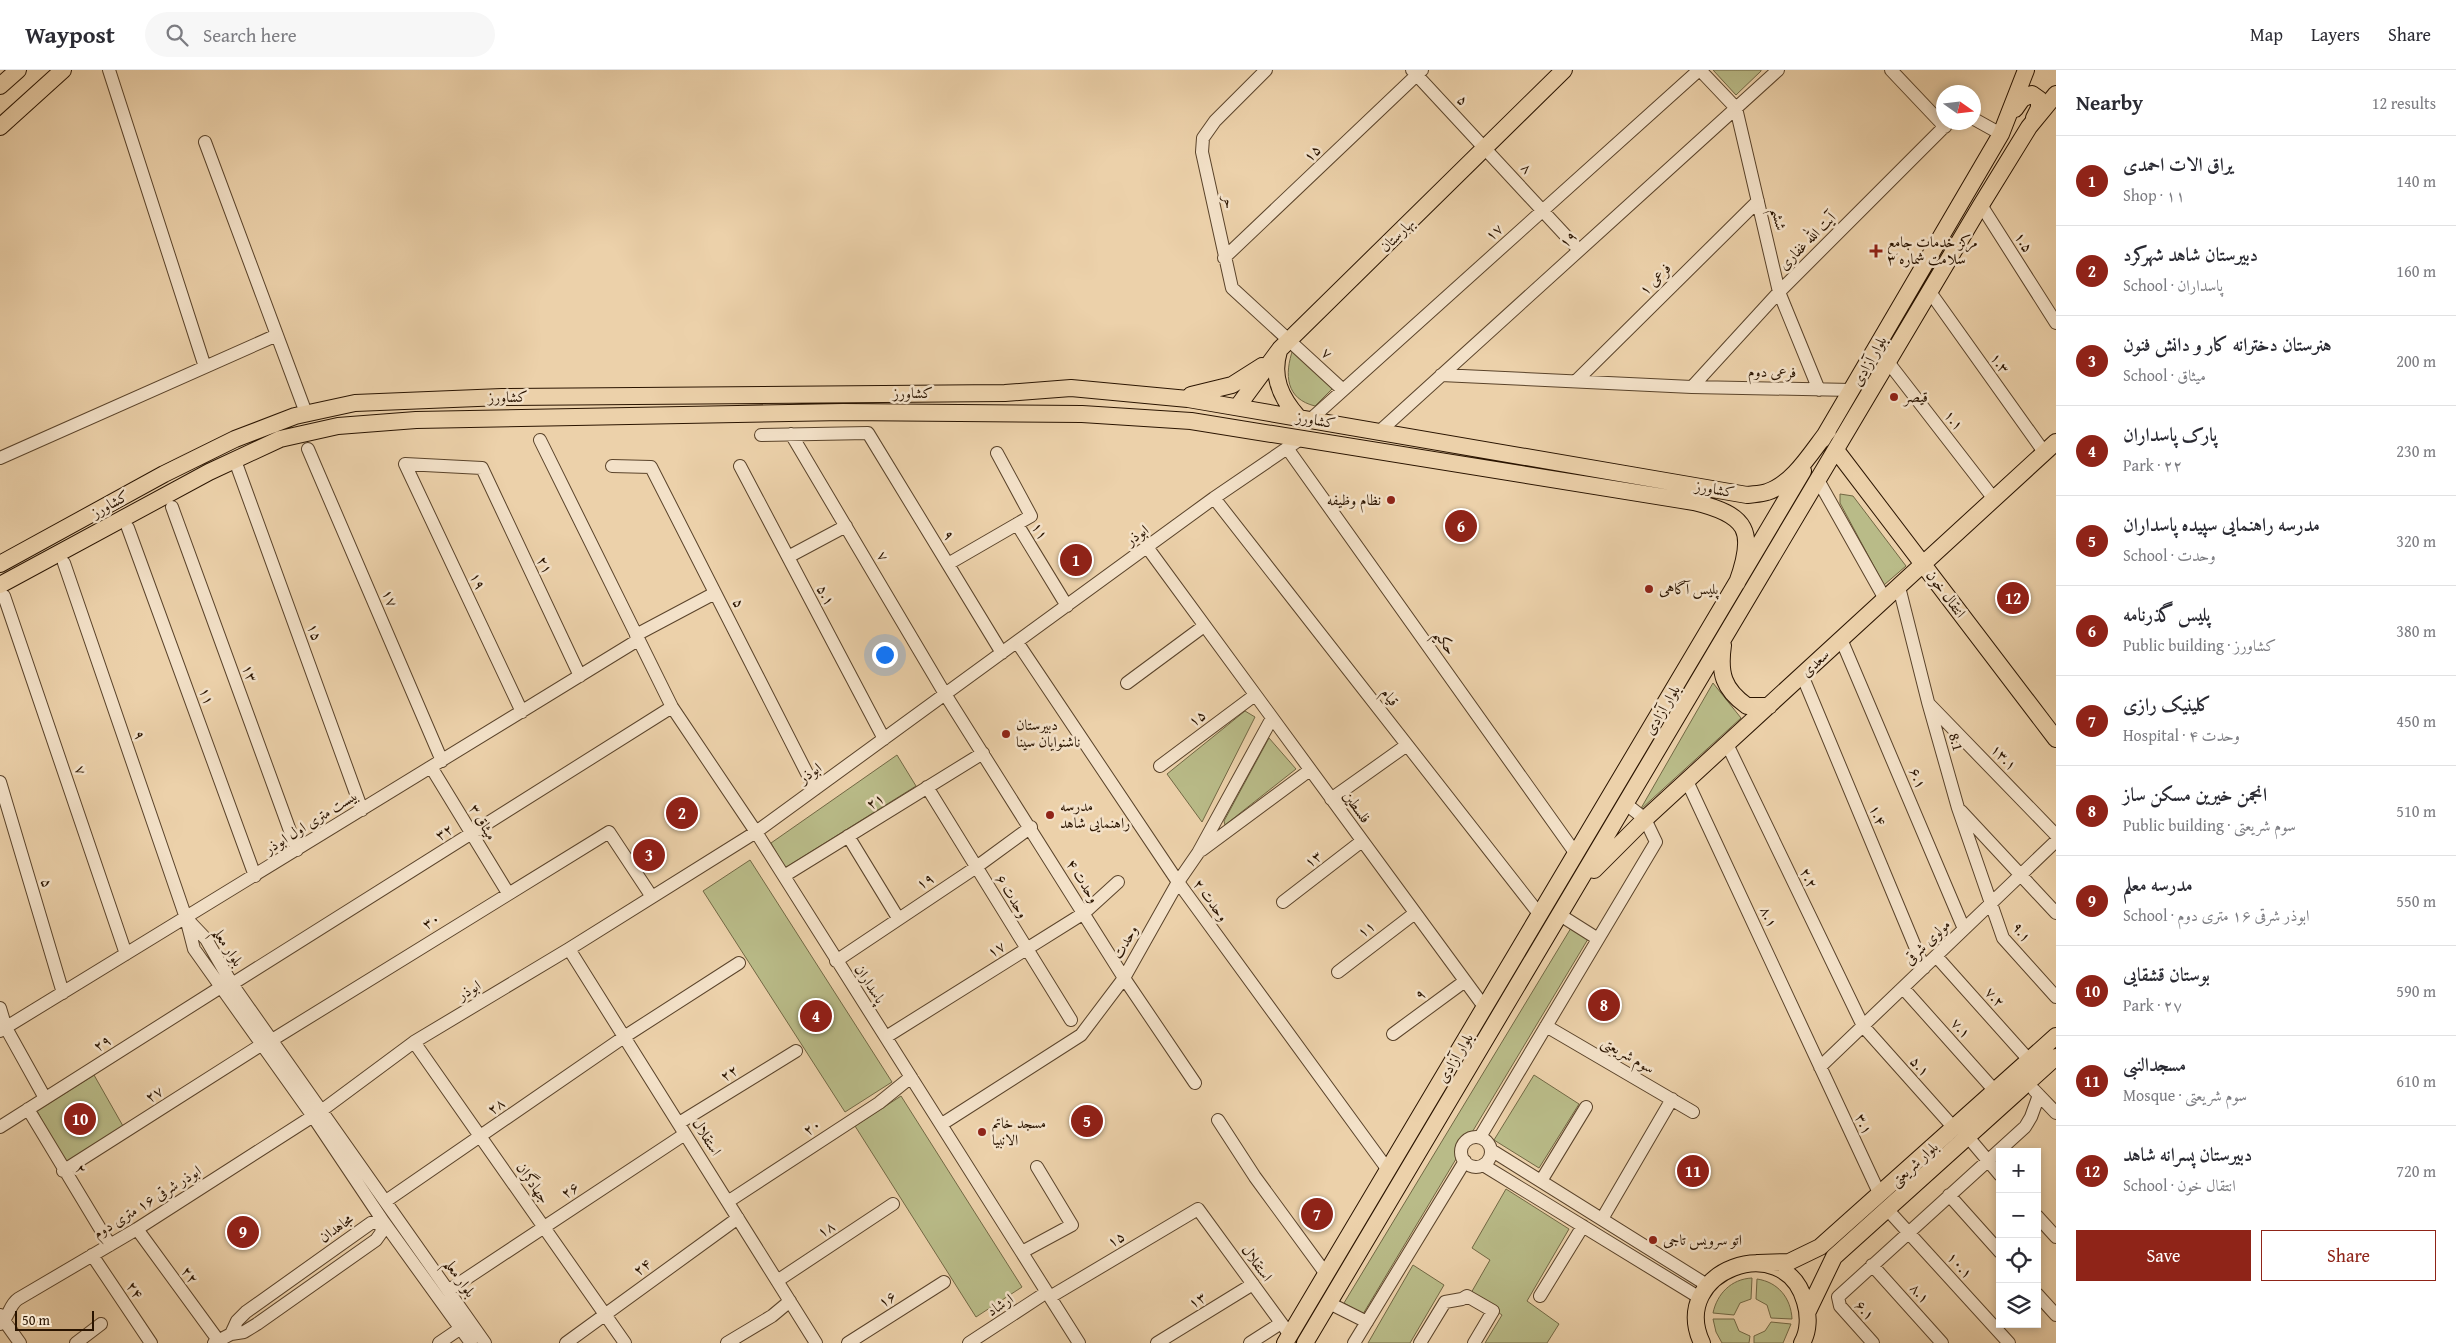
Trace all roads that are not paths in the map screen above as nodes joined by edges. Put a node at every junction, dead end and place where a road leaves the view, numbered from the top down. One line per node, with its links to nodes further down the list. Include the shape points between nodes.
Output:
1 (18, 70): 11 (main road)
2 (63, 70): 17 (main road)
3 (109, 70): 34 (street)
4 (1266, 70): 27 (street, حر, via 1215,121 1203,138 1202,152)
5 (1564, 70): 22 (main road, بهارستان)
6 (1699, 70): 13 (street); 25 (street, ۱۷)
7 (1891, 70): 14 (street)
8 (2026, 70): 15 (main road, بلوار آزادی)
9 (1417, 72): 22 (street, ۵); 27 (street, ۱۵)
10 (1773, 72): 13 (street, ۱۹)
11 (0, 86)
12 (2056, 94): 18 (main road, بلوار آزادی)
13 (1736, 108): 23 (street, ششم); 26 (street, ۱۹)
14 (1936, 114)
15 (2008, 119): 18 (main road, via 2022,99 2032,94 2039,99 2039,108); 20 (main road, بلوار آزادی)
16 (1981, 123): 20 (street)
17 (0, 127)
18 (2029, 127): 24 (main road, بلوار آزادی)
19 (1942, 130): 28 (street, آیت الله غفاری)
20 (2001, 134): 40 (main road, بلوار آزادی)
21 (205, 142): 31 (street)
22 (1487, 148): 25 (street, ۸); 32 (main road, بهارستان)
23 (1758, 201): 28 (street, ششم); 36 (street, فرعی ۱)
24 (1981, 205): 29 (main road, بلوار آزادی); 30 (street, ۱.۵)
25 (1543, 210): 26 (street, ۸); 38 (street, ۱۷)
26 (1579, 250): 35 (street, ۱۹)
27 (1224, 258): 32 (street, حر, via 1232,288)
28 (1779, 292): 37 (street, آیت الله غفاری); 39 (street, ششم)
29 (1930, 292): 33 (main road, بلوار آزادی); 54 (street, ۱.۳)
30 (2056, 323)
31 (277, 336): 34 (street); 45 (street)
32 (1284, 344): 38 (street, ۷); 42 (main road, via 1259,369 1232,385); 43 (main road, بهارستان); 47 (main road, via 1276,363 1279,387 1288,406)
33 (1888, 362): 57 (main road, بلوار آزادی); 71 (street, ۱.۱)
34 (205, 367): 60 (street)
35 (1441, 375): 36 (street, فرعی دوم); 49 (street, ۱۹)
36 (1576, 381): 37 (street, فرعی دوم)
37 (1692, 386): 39 (street, فرعی دوم)
38 (1343, 390): 47 (street, ۱۷)
39 (1819, 390): 40 (street, فرعی دوم)
40 (1852, 390): 48 (main road, بلوار آزادی)
41 (881, 393): 42 (main road, کشاورز, via 1005,393 1071,388); 44 (main road); 45 (main road, کشاورز, via 382,400)
42 (1177, 398): 43 (main road, کشاورز)
43 (1238, 406): 46 (main road, via 1202,412); 47 (main road, کشاورز); 58 (main road, via 1260,423 1358,442)
44 (882, 412): 46 (main road, کشاورز); 86 (main road, کشاورز, via 416,420 303,432 280,439 209,472)
45 (306, 413): 81 (main road, کشاورز, via 199,457)
46 (1082, 414): 52 (main road, کشاورز, via 1191,420)
47 (1305, 418): 49 (main road, کشاورز)
48 (1828, 430): 69 (main road, کشاورز, via 1781,485 1767,492); 73 (main road, بلوار آزادی)
49 (1380, 431): 61 (main road, کشاورز)
50 (761, 434): 51 (street)
51 (791, 434): 75 (street, ۷); 82 (street, ۹, via 868,433)
52 (1302, 438): 55 (street, ابوذر); 58 (main road, کشاورز)
53 (540, 440): 91 (street, پاسداران)
54 (2050, 447): 71 (main road, سعدی)
55 (1287, 448): 70 (street, ابوذر); 132 (street, حکیم)
56 (308, 449): 111 (street, ۱۷)
57 (1836, 450): 67 (main road, بلوار آزادی); 83 (main road, انتقال خون)
58 (1385, 452): 66 (main road, کشاورز)
59 (996, 453): 74 (street, ۱۱, via 1031,516)
60 (0, 458)
61 (1538, 458): 66 (main road); 68 (main road, کشاورز)
62 (237, 466): 121 (street, ۱۵)
63 (612, 466): 87 (street, ۵, via 651,468)
64 (740, 466): 78 (street, ۵.۱)
65 (482, 468): 97 (street, ۲۱); 104 (street, ۱۹, via 404,464)
66 (1535, 477): 68 (main road, کشاورز)
67 (1818, 480): 80 (main road, بلوار آزادی); 88 (street)
68 (1695, 494): 69 (main road, کشاورز); 84 (main road, کشاورز, via 1739,522 1748,547)
69 (1747, 495): 73 (main road)
70 (1214, 498): 77 (street, ابوذر); 109 (street, قیام)
71 (1994, 499): 83 (main road, سعدی)
72 (172, 507): 130 (street, ۱۳)
73 (1782, 508): 80 (main road, via 1786,523 1768,554); 84 (main road, بلوار آزادی)
74 (1017, 524): 82 (street); 89 (street, ۱۱)
75 (846, 526): 78 (street); 99 (street, ۷)
76 (128, 528): 135 (street, ۱۱)
77 (1147, 547): 89 (street, ابوذر); 90 (street, فلسطین)
78 (788, 557): 106 (street, ۵.۱)
79 (64, 563): 149 (street, ۹)
80 (1769, 563): 92 (main road, بلوار آزادی)
81 (0, 564)
82 (948, 564): 95 (street, ۹)
83 (1923, 564): 85 (main road, سعدی); 107 (main road, انتقال خون)
84 (1738, 583): 132 (main road, بلوار آزادی)
85 (1899, 586): 88 (main road, سعدی); 101 (street, 8.1)
86 (2, 591): 155 (street, ۷)
87 (715, 593): 91 (street, بیست متری اول ابوذر); 117 (street, ۵)
88 (1885, 599): 93 (main road, سعدی)
89 (1067, 606): 94 (street, ابوذر)
90 (1204, 626): 98 (street); 100 (street, فلسطین)
91 (637, 638): 97 (street, بیست متری اول ابوذر); 103 (street, پاسداران)
92 (1724, 639): 102 (main road, via 1720,670 1731,691 1746,706); 119 (main road, بلوار آزادی)
93 (1841, 639): 96 (main road, سعدی); 151 (street, ۶.۱)
94 (1017, 642): 95 (street, ابوذر); 138 (street, وحدت ۲)
95 (1002, 653): 99 (street, ابوذر)
96 (1802, 675): 102 (main road, سعدی); 159 (street, ۱.۴)
97 (580, 676): 104 (street, بیست متری اول ابوذر)
98 (1127, 683)
99 (945, 694): 106 (street, ابوذر); 110 (street, وحدت ۴)
100 (1255, 695): 105 (street, فلسطین); 112 (street, ۱۵)
101 (1928, 702): 120 (street, 8.1); 126 (street, ۱۳.۱)
102 (1768, 706): 108 (main road, سعدی)
103 (672, 707): 124 (street, پاسداران); 125 (street, ۳۲)
104 (522, 712): 111 (street, بیست متری اول ابوذر)
105 (1272, 718): 113 (street, فلسطین); 131 (street, وحدت)
106 (884, 739): 117 (street, ابوذر)
107 (2056, 739)
108 (1727, 744): 114 (main road, سعدی); 171 (street, ۲.۲)
109 (1407, 745): 118 (street); 147 (street, قیام)
110 (983, 753): 116 (street, ۲۱); 123 (street, وحدت ۴)
111 (437, 764): 121 (street, بیست متری اول ابوذر); 125 (street, میثاق ۳)
112 (1160, 766)
113 (1310, 770): 118 (street, فلسطین); 131 (street)
114 (1687, 781): 122 (main road, سعدی); 182 (street, ۸.۱)
115 (0, 782): 165 (street, ۵)
116 (927, 787): 127 (street, ۲۱); 133 (street, وحدت ۶)
117 (816, 789): 124 (street, ابوذر)
118 (1331, 799): 128 (street, فلسطین)
119 (1626, 804): 122 (street); 139 (main road, بلوار آزادی)
120 (1958, 808): 134 (street); 143 (street, 8.1)
121 (362, 810): 130 (street, بیست متری اول ابوذر)
122 (1645, 819): 139 (main road, سعدی); 152 (street, via 1656,842)
123 (1031, 828): 133 (street, ۱۹); 144 (street, وحدت ۴)
124 (756, 832): 136 (street, پاسداران); 141 (street, ابوذر)
125 (471, 834): 140 (street, میثاق ۳); 163 (street, ۳۲)
126 (2056, 835)
127 (848, 836): 136 (street, ۲۱); 150 (street)
128 (1362, 841): 142 (street, ۱۳); 145 (street, فلسطین)
129 (2056, 841): 134 (street, مولوی شرقی)
130 (297, 850): 135 (street, بیست متری اول ابوذر)
131 (1198, 853): 138 (street, وحدت)
132 (1576, 854): 147 (main road, بلوار آزادی)
133 (975, 868): 150 (street, ۱۹); 154 (street, وحدت ۶)
134 (2021, 874): 143 (street, مولوی شرقی); 146 (street)
135 (254, 876): 149 (street, بیست متری اول ابوذر)
136 (784, 876): 157 (street, پاسداران)
137 (1118, 882): 144 (street, ۱۷)
138 (1178, 882): 161 (street, وحدت); 209 (street, وحدت ۲)
139 (1576, 887): 148 (main road, بلوار آزادی)
140 (508, 893): 141 (street, ۳۰, via 609,832); 177 (street, ۳۰)
141 (652, 898): 153 (street, ابوذر)
142 (1283, 902)
143 (1990, 904): 151 (street, مولوی شرقی); 166 (street, ۹.۱, via 2003,938)
144 (1084, 913): 154 (street, ۱۷); 161 (street, وحدت ۴)
145 (1415, 913): 160 (street, ۱۱); 162 (street, فلسطین)
146 (2056, 913)
147 (1540, 915): 168 (main road, بلوار آزادی)
148 (1560, 915): 152 (street); 200 (main road, بلوار آزادی)
149 (186, 918): 155 (street, بیست متری اول ابوذر); 163 (street, بلوار معلم, via 206,939)
150 (898, 918): 157 (street, ۱۹)
151 (1964, 929): 156 (street, مولوی شرقی)
152 (1598, 939): 170 (street)
153 (569, 949): 175 (street, استقلال); 178 (street, ابوذر)
154 (1026, 949): 169 (street, وحدت ۶); 176 (street, ۱۷)
155 (126, 954): 165 (street, بیست متری اول ابوذر)
156 (1936, 956): 159 (street, مولوی شرقی); 180 (street, ۷.۲)
157 (836, 961): 176 (street, پاسداران)
158 (739, 963): 175 (street)
159 (1924, 968): 164 (street, مولوی شرقی)
160 (1338, 972)
161 (1124, 978): 185 (street, وحدت ۴); 197 (street, وحدت, via 1081,1035)
162 (1465, 981): 168 (street, فلسطین); 173 (street, ۹)
163 (227, 986): 177 (street, بلوار معلم); 188 (street, ۲۹)
164 (1903, 988): 171 (street, مولوی شرقی); 186 (street, ۷.۱)
165 (63, 993): 172 (street, بیست متری اول ابوذر)
166 (2056, 997)
167 (0, 1008): 172 (street)
168 (1485, 1008): 196 (main road, بلوار آزادی)
169 (1072, 1020)
170 (1546, 1026): 189 (street, سوم شریعتی); 203 (street)
171 (1863, 1026): 182 (street, مولوی شرقی); 201 (street, ۵.۱)
172 (3, 1030): 188 (street)
173 (1394, 1034)
174 (2056, 1036): 180 (main road, بلوار شریعتی)
175 (624, 1037): 199 (street, استقلال); 202 (street, ۲۸)
176 (886, 1037): 183 (street, پاسداران)
177 (267, 1042): 193 (street, بلوار معلم); 210 (street, ۲۷)
178 (414, 1042): 193 (street, ابوذر); 202 (street, جهادگران)
179 (796, 1051): 199 (street, ۲۲)
180 (2029, 1060): 186 (main road, بلوار شریعتی)
181 (2054, 1063): 184 (main road, بلوار شریعتی)
182 (1820, 1067): 216 (street, ۳.۱)
183 (911, 1077): 197 (street, پاسداران); 214 (street, ۲۰, via 880,1103)
184 (2028, 1082): 187 (street); 201 (main road, بلوار شریعتی)
185 (1195, 1083)
186 (1995, 1091): 201 (main road, بلوار شریعتی)
187 (2039, 1095): 194 (street); 206 (street, via 2032,1118 2025,1127)
188 (46, 1098): 191 (street, ۲۹)
189 (1672, 1099): 192 (street, سوم شریعتی); 221 (street)
190 (1586, 1107): 212 (street)
191 (28, 1109): 198 (street, ۲۹); 210 (street, ۲)
192 (1693, 1112)
193 (317, 1113): 215 (street, بلوار معلم); 223 (street, بلوار معلم); 226 (street, ابوذر شرقی ۱۶ متری دوم)
194 (2056, 1113)
195 (1218, 1120): 237 (street)
196 (1417, 1121): 200 (main road); 209 (main road, بلوار آزادی)
197 (942, 1124): 232 (street, پاسداران)
198 (0, 1128)
199 (682, 1129): 214 (street, استقلال); 224 (street, ۲۶)
200 (1432, 1130): 247 (main road, بلوار آزادی)
201 (1961, 1132): 206 (street, ۵.۱); 216 (main road, بلوار شریعتی)
202 (480, 1136): 215 (street, ۲۸); 224 (street, جهادگران)
203 (1480, 1137): 204 (street); 205 (street, via 1470,1138 1464,1144 1461,1153)
204 (1491, 1150): 207 (street, via 1490,1158); 212 (street)
205 (1465, 1161): 207 (street, via 1474,1166); 252 (street)
206 (1987, 1161): 211 (street, ۵.۱); 213 (street)
207 (1483, 1165): 225 (street)
208 (1037, 1167): 232 (street, via 1072,1225)
209 (1388, 1170): 237 (main road, بلوار آزادی)
210 (63, 1171): 229 (street, ۲)
211 (1996, 1171)
212 (1541, 1181): 221 (street)
213 (1949, 1195): 227 (street); 231 (street)
214 (728, 1201): 220 (street, استقلال)
215 (386, 1202): 219 (street, بلوار معلم)
216 (1884, 1202): 227 (street, ۱۰.۱); 230 (main road, بلوار شریعتی); 234 (main road, بلوار شریعتی)
217 (893, 1204): 238 (street, ۱۸)
218 (1198, 1209): 240 (street, استقلال); 243 (street, ۱۵)
219 (395, 1214): 223 (street); 241 (street, بلوار معلم)
220 (738, 1218): 238 (street, استقلال); 249 (street, ۲۴)
221 (1602, 1219): 242 (street)
222 (2041, 1220): 228 (street)
223 (383, 1221): 255 (street, بلوار معلم); 257 (street, via 382,1233 376,1240)
224 (544, 1226): 241 (street, ۲۶); 249 (street, جهادگران)
225 (1583, 1226): 242 (street); 244 (street)
226 (137, 1229): 229 (street, ابوذر شرقی ۱۶ متری دوم); 258 (street, ۲۲)
227 (1909, 1232): 236 (street); 283 (street, ۱۰.۱)
228 (2056, 1237)
229 (110, 1245): 233 (street, ابوذر شرقی ۱۶ متری دوم)
230 (1820, 1247): 234 (main road, via 1819,1255 1823,1259); 235 (main road, بلوار شریعتی, via 1789,1262)
231 (1996, 1248)
232 (1022, 1252): 243 (street, پاسداران)
233 (92, 1255): 251 (street, ابوذر شرقی ۱۶ متری دوم, via 13,1303); 261 (street, ۲۴)
234 (1834, 1257): 248 (main road, بلوار شریعتی)
235 (1758, 1263): 242 (main road, بلوار شریعتی, via 1730,1267); 248 (main road, via 1773,1266 1786,1274 1804,1297)
236 (1872, 1265): 281 (street, ۶.۱, via 1838,1297 1840,1306); 282 (street, ۸.۱)
237 (1326, 1274): 256 (main road, بلوار آزادی)
238 (777, 1281): 246 (street, استقلال)
239 (944, 1282): 269 (street, ۱۶)
240 (1253, 1284): 256 (street, استقلال); 272 (street, ۱۳)
241 (449, 1290): 264 (street, بلوار معلم)
242 (1704, 1291): 254 (main road)
243 (1048, 1295): 270 (street, ارشاد); 271 (street, پاسداران)
244 (1540, 1296)
245 (2041, 1298): 250 (street)
246 (790, 1301): 267 (street); 268 (street, استقلال)
247 (1329, 1303): 252 (street); 274 (main road, بلوار آزادی)
248 (1808, 1311): 280 (main road, via 1808,1326)
249 (604, 1313): 265 (street, ۲۴); 266 (street, جهادگران)
250 (2056, 1315)
251 (1, 1320): 259 (street)
252 (1367, 1322): 275 (street)
253 (101, 1324): 260 (street)
254 (1696, 1326): 278 (main road); 279 (main road)
255 (461, 1328): 262 (street); 263 (street, بلوار معلم)
256 (1285, 1333): 273 (street)
257 (234, 1338): 258 (street)
258 (216, 1341)
259 (20, 1343)
260 (76, 1343)
261 (151, 1343)
262 (439, 1343)
263 (471, 1343)
264 (485, 1343)
265 (566, 1343)
266 (625, 1343)
267 (727, 1343)
268 (816, 1343)
269 (848, 1343)
270 (969, 1343)
271 (1079, 1343)
272 (1157, 1343)
273 (1250, 1343)
274 (1306, 1343)
275 (1354, 1343)
276 (1420, 1343): 277 (street, via 1445,1302 1467,1296 1493,1311)
277 (1474, 1343)
278 (1693, 1343)
279 (1702, 1343)
280 (1802, 1343)
281 (1873, 1343)
282 (1942, 1343)
283 (2009, 1343)

